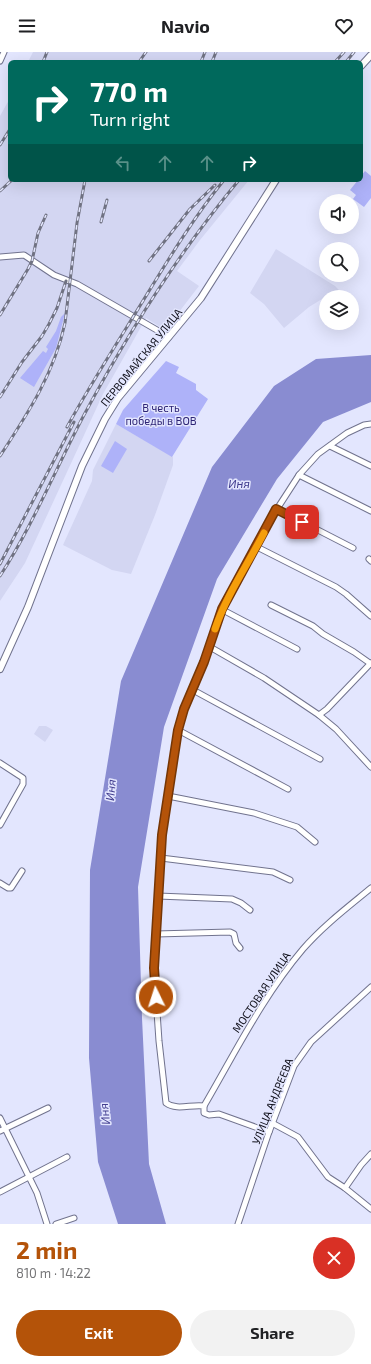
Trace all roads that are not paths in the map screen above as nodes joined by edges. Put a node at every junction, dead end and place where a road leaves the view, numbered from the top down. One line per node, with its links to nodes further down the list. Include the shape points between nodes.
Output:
1 (4, 52): 3 (street)
2 (371, 55): 4 (main road)
3 (0, 61)
4 (363, 64)
5 (275, 182): 7 (main road, ПЕРВОМАЙСКАЯ УЛИЦА, via 201,298)
6 (0, 257): 7 (street, via 24,255 54,275 77,284)
7 (169, 337): 22 (main road, ПЕРВОМАЙСКАЯ УЛИЦА, via 118,398 105,419 82,466 28,607)
8 (371, 424): 9 (street, via 347,433)
9 (330, 446): 10 (street); 11 (street, via 318,454)
10 (371, 466)
11 (299, 475): 12 (street); 13 (street)
12 (276, 509): 14 (street); 15 (street)
13 (371, 511)
14 (256, 547): 17 (street); 18 (street, via 336,587)
15 (353, 548)
16 (271, 605): 21 (street, via 313,626)
17 (222, 609): 19 (street); 20 (street)
18 (371, 616)
19 (210, 647): 23 (street); 24 (street, via 264,678)
20 (297, 649)
21 (371, 664): 24 (street)
22 (0, 669)
23 (193, 690): 25 (street); 26 (street)
24 (318, 715): 28 (street, via 336,729)
25 (178, 730): 29 (street); 30 (street)
26 (320, 759)
27 (0, 763): 31 (street, via 23,778)
28 (371, 767)
29 (288, 789)
30 (168, 796): 32 (street, via 254,813 297,827); 33 (street)
31 (0, 825)
32 (315, 842)
33 (161, 858): 35 (street, via 273,872); 38 (street)
34 (22, 871): 36 (street, via 11,888)
35 (290, 880)
36 (0, 883)
37 (371, 888): 43 (street, МОСТОВАЯ УЛИЦА, via 318,932 303,949 271,991)
38 (158, 896): 39 (street, via 232,899); 40 (street)
39 (250, 910)
40 (156, 934): 41 (street, via 230,932 234,934); 43 (street, via 154,975 166,1103 174,1107)
41 (240, 948)
42 (371, 987): 46 (street, УЛИЦА АНДРЕЕВА, via 302,1053 294,1066)
43 (204, 1106): 48 (street, via 204,1113 209,1115 219,1114)
44 (48, 1108): 47 (street)
45 (0, 1118): 47 (street)
46 (272, 1123): 48 (street, УЛИЦА АНДРЕЕВА); 52 (street, via 298,1137 328,1177)
47 (2, 1129): 51 (street)
48 (269, 1132): 58 (street, УЛИЦА АНДРЕЕВА)
49 (371, 1154): 52 (street)
50 (67, 1157): 51 (street)
51 (30, 1176): 53 (street); 56 (street)
52 (345, 1188): 54 (street)
53 (0, 1192)
54 (371, 1209)
55 (74, 1218): 57 (street)
56 (47, 1224)
57 (56, 1224)
58 (238, 1224)

